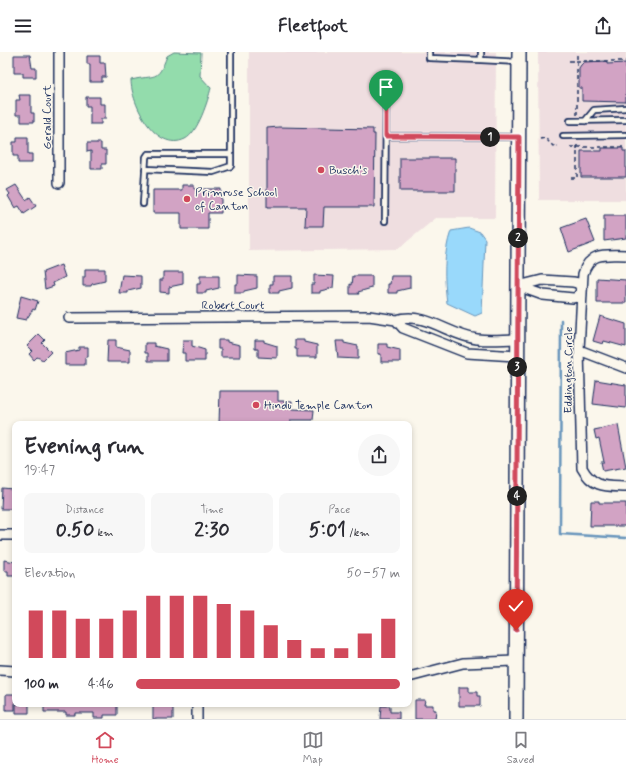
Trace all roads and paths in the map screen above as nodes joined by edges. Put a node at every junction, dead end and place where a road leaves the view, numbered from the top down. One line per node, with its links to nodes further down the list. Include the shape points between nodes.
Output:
1 (59, 52): 30 (street, Gerald Court)
2 (231, 52): 27 (lane)
3 (429, 52): 7 (lane, via 429,58)
4 (481, 52): 7 (lane)
5 (577, 53): 8 (path)
6 (519, 57): 7 (lane); 20 (main road)
7 (481, 60)
8 (577, 60): 9 (path); 10 (path); 13 (path)
9 (569, 61)
10 (626, 61)
11 (386, 98): 18 (lane)
12 (626, 108): 16 (lane, via 594,110)
13 (577, 116)
14 (626, 120): 16 (lane)
15 (570, 121): 16 (lane)
16 (585, 121)
17 (626, 135): 19 (lane)
18 (386, 136): 20 (lane); 32 (lane)
19 (562, 136)
20 (519, 137): 34 (main road)
21 (540, 139): 23 (path, via 545,138 553,146)
22 (577, 140): 26 (path)
23 (558, 146)
24 (626, 146): 26 (path)
25 (570, 147): 26 (path)
26 (577, 147): 29 (path, via 577,178)
27 (231, 154): 28 (lane, via 148,154); 28 (lane, via 231,166 213,172)
28 (145, 169): 31 (lane)
29 (571, 178)
30 (59, 183)
31 (143, 204)
32 (385, 221)
33 (626, 255): 35 (street, Eddington Circle, via 597,256 588,261)
34 (518, 286): 35 (street, via 542,280 574,282 578,283); 35 (street, via 543,295 573,298); 38 (main road)
35 (582, 290): 39 (street, Eddington Circle)
36 (69, 318): 37 (street, Robert Court, via 369,316)
37 (396, 320): 38 (street, Robert Court, via 407,317 424,319 463,336 477,339); 40 (street, Robert Court, via 403,328 467,353)
38 (517, 339): 40 (main road)
39 (579, 350): 41 (street); 42 (street, Eddington Circle, via 582,468 594,482 606,486)
40 (517, 356): 45 (main road)
41 (626, 368)
42 (626, 487)
43 (0, 535): 44 (street)
44 (12, 535)
45 (516, 662): 48 (street, via 463,663); 51 (main road)
46 (0, 670): 47 (street)
47 (12, 671)
48 (412, 676)
49 (197, 707): 50 (street)
50 (197, 719)
51 (516, 719)

